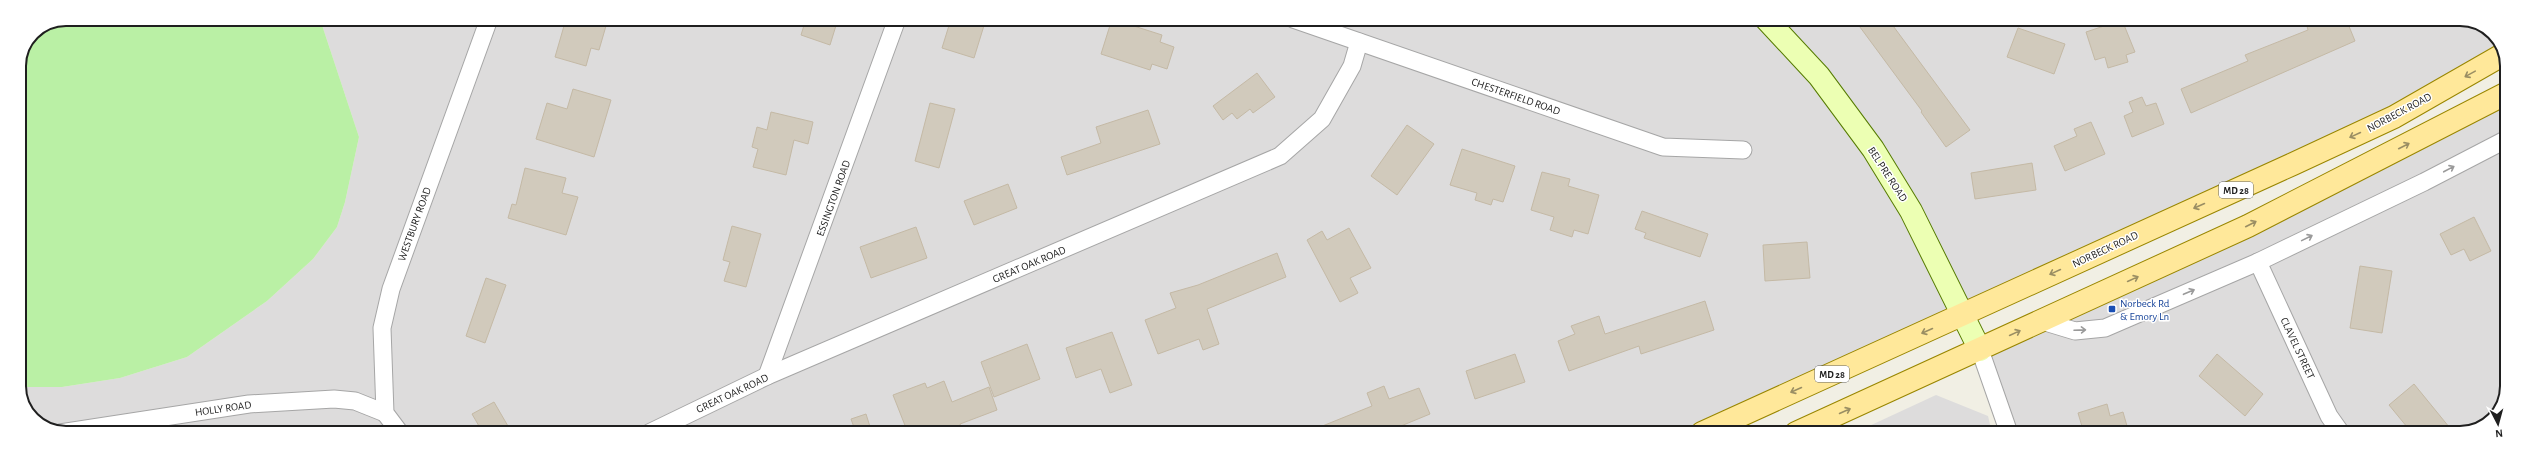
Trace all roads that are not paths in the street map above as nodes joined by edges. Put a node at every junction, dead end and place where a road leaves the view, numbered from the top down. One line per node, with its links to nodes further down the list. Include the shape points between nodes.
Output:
1 (485, 26): 15 (street, WESTBURY ROAD, via 391,289 382,328)
2 (894, 26): 14 (street, ESSINGTON ROAD)
3 (1313, 26): 5 (street, CHESTERFIELD ROAD)
4 (1773, 26): 11 (main road, BEL PRE ROAD, via 1819,76 1873,149 1912,211)
5 (1359, 42): 9 (street, CHESTERFIELD ROAD, via 1663,147); 14 (street, GREAT OAK ROAD, via 1352,66 1322,119 1280,156)
6 (2499, 57): 11 (main road, NORBECK ROAD / MD 28, one-way to 11, via 2394,116)
7 (2500, 97): 12 (main road, one-way to 7, via 2248,226)
8 (2500, 143): 10 (street, one-way to 8)
9 (1743, 150)
10 (2258, 262): 12 (street, one-way to 10, via 2075,331 2105,328); 22 (street, CLAVEL STREET, via 2328,416)
11 (1962, 315): 13 (main road, BEL PRE ROAD); 19 (main road, NORBECK ROAD / MD 28, one-way to 19)
12 (2042, 321): 13 (main road, one-way to 12)
13 (1980, 350): 20 (main road, one-way to 13); 21 (street)
14 (767, 376): 18 (street, GREAT OAK ROAD)
15 (385, 413): 16 (street, HOLLY ROAD, via 355,401 334,399 264,403); 17 (street)
16 (108, 426)
17 (395, 426)
18 (663, 426)
19 (1717, 426)
20 (1812, 426)
21 (2007, 426)
22 (2336, 426)

